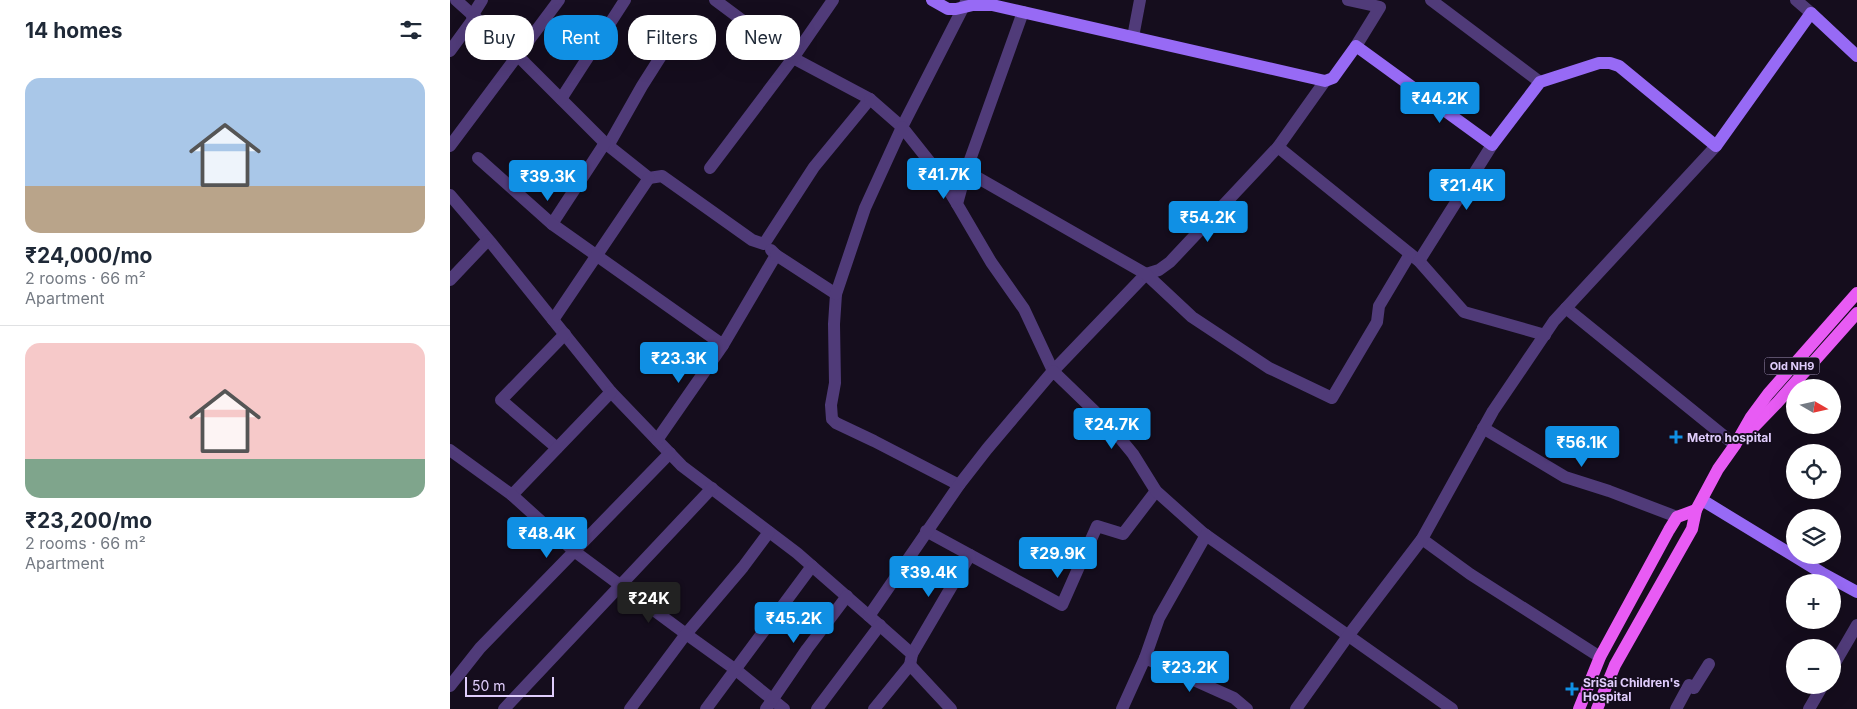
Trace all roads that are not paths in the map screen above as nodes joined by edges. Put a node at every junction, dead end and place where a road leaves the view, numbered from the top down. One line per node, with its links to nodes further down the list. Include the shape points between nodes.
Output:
1 (456, 0): 15 (street)
2 (482, 0): 16 (street)
3 (559, 0): 19 (street)
4 (625, 0): 32 (street)
5 (715, 0): 17 (street)
6 (833, 0): 22 (street)
7 (932, 0): 12 (main road, via 948,9)
8 (1140, 0): 20 (street)
9 (1348, 0): 11 (street)
10 (1431, 0): 31 (street)
11 (1383, 3): 21 (street)
12 (965, 4): 14 (main road, via 992,5); 34 (street)
13 (1804, 5): 24 (main road); 38 (main road)
14 (1023, 12): 20 (main road); 42 (street)
15 (471, 15)
16 (474, 15)
17 (735, 15)
18 (465, 29): 23 (street)
19 (534, 34)
20 (1133, 37): 30 (main road)
21 (1356, 46): 30 (main road, via 1333,78); 37 (main road)
22 (800, 48)
23 (450, 51)
24 (1857, 56)
25 (515, 60): 36 (street)
26 (522, 60): 32 (street)
27 (658, 60): 35 (street)
28 (791, 60): 41 (street)
29 (797, 60): 33 (street)
30 (1325, 81): 39 (street)
31 (1540, 82): 37 (main road); 38 (main road, via 1599,63 1619,66)
32 (561, 99): 35 (street)
33 (870, 99): 34 (street); 48 (street, via 814,168)
34 (902, 127): 45 (street, via 937,171); 55 (street, via 865,208)
35 (606, 144): 43 (street); 46 (street)
36 (450, 146)
37 (1492, 146): 51 (street)
38 (1716, 146): 56 (street)
39 (1278, 148): 51 (street); 52 (street, via 1170,262)
40 (478, 158): 46 (street)
41 (710, 168)
42 (966, 170): 45 (street); 52 (street)
43 (649, 178): 48 (street, via 662,176 752,240); 49 (street)
44 (450, 195): 47 (street)
45 (957, 204): 62 (street, via 991,262 1024,309)
46 (552, 224): 49 (street)
47 (488, 240): 53 (street); 58 (street)
48 (764, 244): 50 (street)
49 (597, 254): 58 (street); 61 (street)
50 (776, 255): 55 (street); 61 (street)
51 (1414, 257): 52 (street, via 1379,306 1377,322 1332,398 1253,358 1192,316); 60 (street, via 1464,312)
52 (1146, 274): 62 (street)
53 (450, 280)
54 (1857, 293): 66 (main road, Old NH9, via 1768,394)
55 (836, 294): 70 (street, via 832,419)
56 (1566, 308): 60 (street); 66 (street)
57 (1857, 313): 66 (main road, Old NH9)
58 (553, 320): 59 (street)
59 (564, 334): 63 (street); 67 (street, via 501,400)
60 (1545, 335): 64 (street)
61 (723, 345): 65 (street)
62 (1053, 372): 70 (street); 72 (street, via 1110,426 1133,454)
63 (611, 392): 65 (street); 67 (street)
64 (1483, 428): 75 (street, via 1565,477); 79 (street)
65 (657, 440): 69 (street)
66 (1735, 445): 74 (main road, via 1718,468)
67 (558, 448): 73 (street)
68 (450, 450): 73 (street)
69 (670, 453): 71 (street); 80 (street)
70 (959, 485): 76 (street)
71 (712, 488): 77 (street); 83 (street)
72 (1156, 491): 78 (street); 81 (street, via 1124,534 1097,526 1062,605)
73 (512, 495): 80 (street)
74 (1699, 505): 75 (main road); 84 (main road); 112 (main road, via 1692,529 1615,665)
75 (1677, 517): 92 (main road)
76 (926, 531): 81 (street); 86 (street)
77 (769, 532): 82 (street); 89 (street)
78 (1206, 535): 90 (street); 93 (street, via 1160,618)
79 (1422, 539): 90 (street); 92 (street, via 1470,574)
80 (574, 551): 83 (street); 97 (street, via 480,648)
81 (970, 555): 94 (street)
82 (812, 566): 85 (street); 96 (street)
83 (620, 585): 89 (street); 100 (street)
84 (1857, 592)
85 (847, 596): 86 (street); 99 (street)
86 (869, 616): 87 (street)
87 (880, 625): 94 (street); 104 (street)
88 (1857, 625): 91 (street)
89 (686, 634): 96 (street); 101 (street)
90 (1348, 636): 109 (street); 110 (street)
91 (1841, 653)
92 (1600, 657): 111 (main road)
93 (1145, 658): 107 (street); 108 (street, via 1234,698)
94 (911, 660): 105 (street); 106 (street)
95 (1709, 664): 113 (street, via 1694,688 1689,685)
96 (736, 670): 99 (street); 102 (street)
97 (450, 686)
98 (1818, 694): 114 (street)
99 (769, 704): 103 (street)
100 (504, 709)
101 (630, 709)
102 (706, 709)
103 (784, 709)
104 (817, 709)
105 (874, 709)
106 (950, 709)
107 (1122, 709)
108 (1247, 709)
109 (1296, 709)
110 (1452, 709)
111 (1578, 709)
112 (1597, 709)
113 (1676, 709)
114 (1809, 709)

